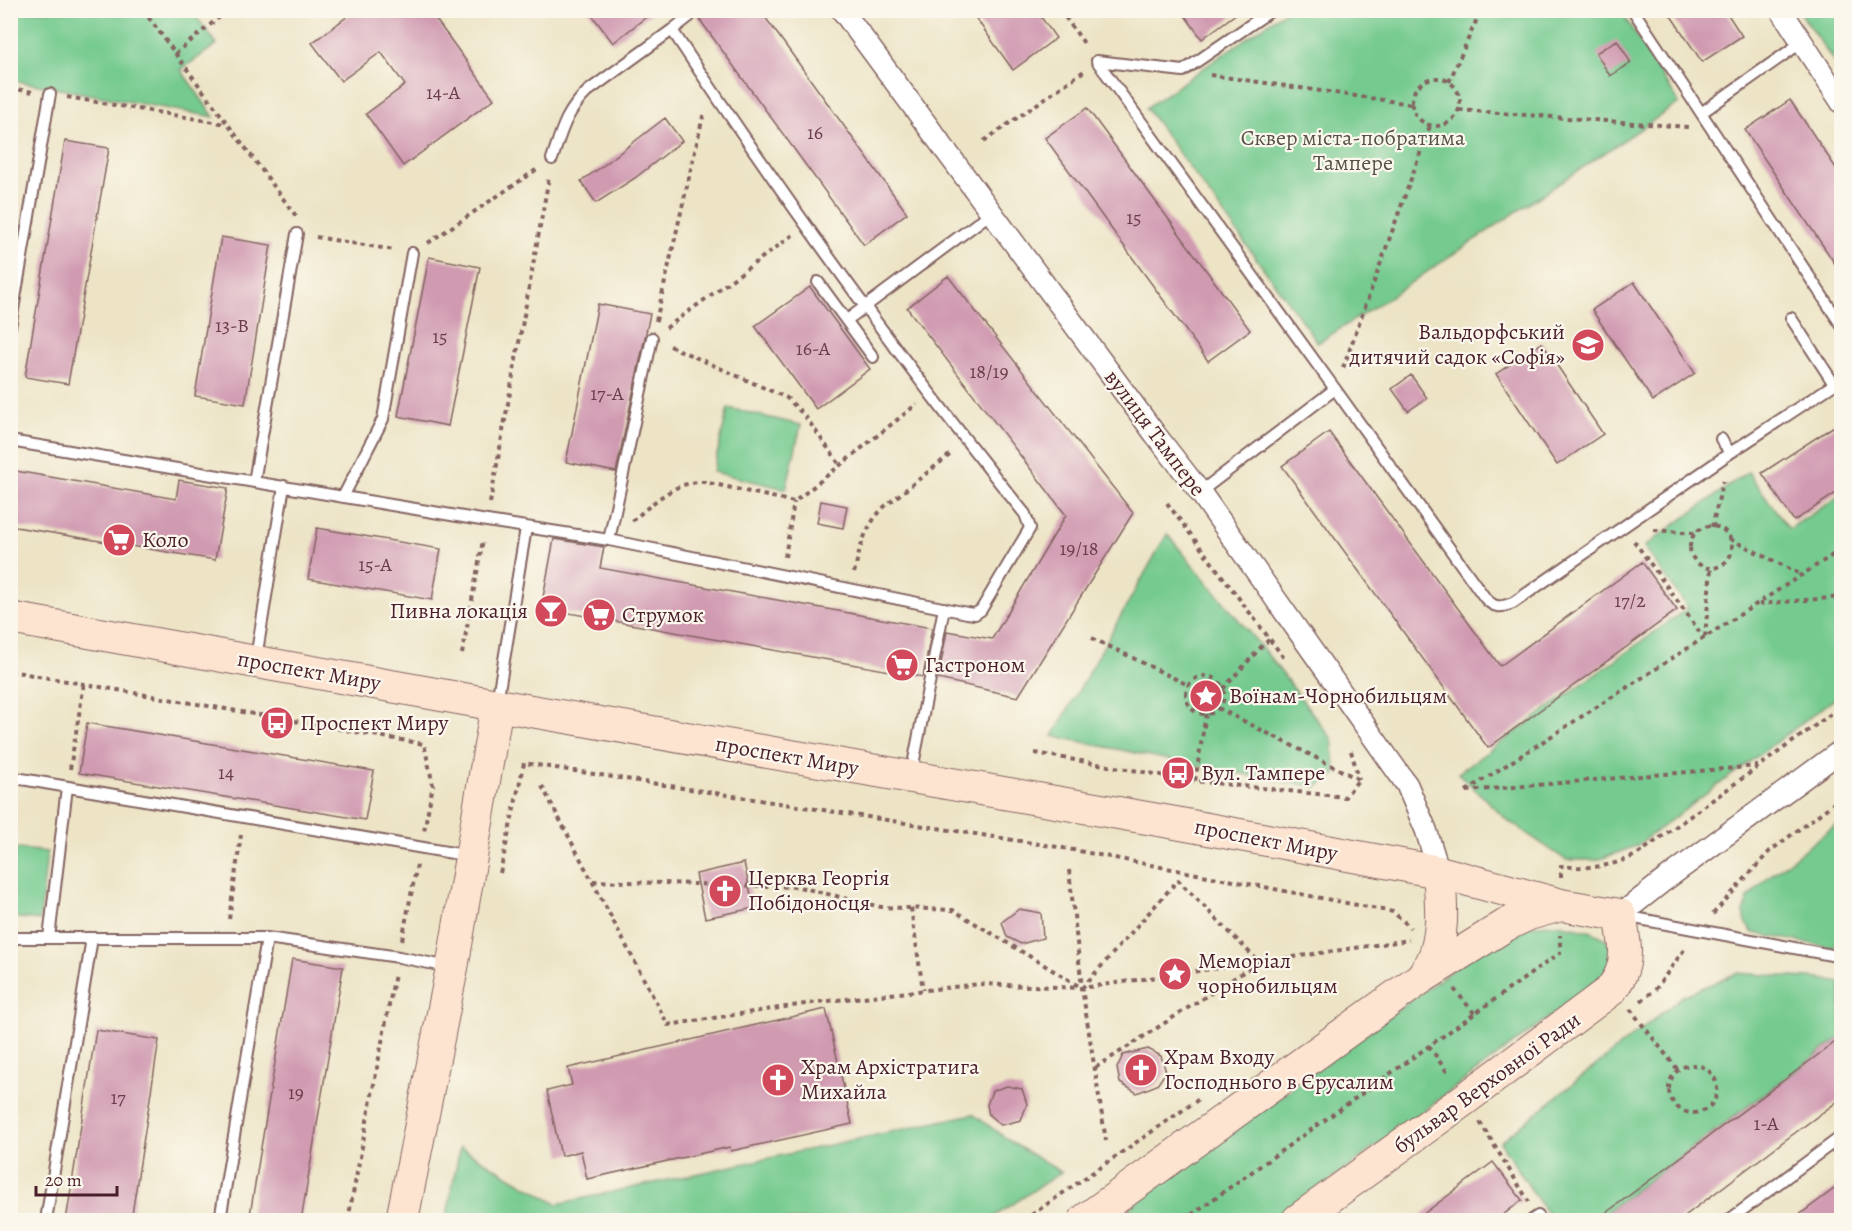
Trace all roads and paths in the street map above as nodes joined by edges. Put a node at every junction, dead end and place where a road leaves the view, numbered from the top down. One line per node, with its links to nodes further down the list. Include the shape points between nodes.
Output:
1 (143, 10): 12 (path)
2 (228, 10): 12 (path)
3 (1060, 10): 13 (path)
4 (1272, 10): 14 (lane)
5 (1481, 10): 15 (path)
6 (1633, 10): 22 (lane)
7 (1781, 10): 11 (street)
8 (844, 11): 28 (street, вулиця Тампере)
9 (692, 12): 10 (lane)
10 (672, 30): 16 (lane); 27 (lane, via 579,100 564,123)
11 (1802, 42): 19 (street); 22 (lane)
12 (175, 54): 23 (path)
13 (1097, 61): 14 (lane); 26 (path); 40 (lane)
14 (1183, 71): 20 (path)
15 (1449, 82): 20 (path, via 1442,78 1422,81); 21 (path, via 1460,95)
16 (710, 87): 29 (lane); 37 (path)
17 (10, 88): 18 (path)
18 (50, 94): 23 (path); 36 (lane)
19 (1842, 103)
20 (1411, 104): 24 (path, via 1416,117)
21 (1460, 110): 24 (path, via 1449,123); 25 (path)
22 (1701, 113): 25 (lane)
23 (227, 124): 30 (path, via 294,212)
24 (1430, 126): 40 (path)
25 (1710, 128): 35 (lane)
26 (984, 141)
27 (552, 159): 31 (path); 53 (path)
28 (991, 213): 34 (lane); 49 (street, вулиця Тампере)
29 (806, 226): 37 (path); 41 (lane)
30 (297, 234): 31 (path); 47 (lane)
31 (412, 253): 50 (lane, via 383,419)
32 (818, 282): 34 (lane)
33 (1791, 318): 39 (lane)
34 (847, 320): 38 (lane)
35 (1842, 326)
36 (10, 327)
37 (652, 338): 46 (path, via 787,398); 59 (lane)
38 (873, 357)
39 (1838, 381): 45 (lane)
40 (1335, 389): 49 (lane); 54 (lane, via 1492,606 1502,608 1513,603)
41 (929, 394): 44 (lane); 46 (path)
42 (1721, 439): 45 (lane)
43 (10, 441): 47 (lane)
44 (967, 442): 64 (path, via 876,516 864,537); 67 (lane, via 1025,514 1030,528 981,610 975,614)
45 (1730, 453): 54 (lane); 55 (path)
46 (840, 465): 51 (path)
47 (255, 482): 48 (lane)
48 (284, 486): 50 (lane); 74 (lane)
49 (1200, 492): 98 (street, вулиця Тампере, via 1407,785)
50 (343, 497): 53 (lane)
51 (794, 502): 59 (path, via 693,481 666,492); 62 (path)
52 (1167, 503): 71 (path)
53 (486, 522): 56 (lane); 72 (path)
54 (1623, 527): 57 (path); 70 (path)
55 (1712, 527): 57 (path); 58 (path)
56 (526, 528): 59 (lane); 79 (lane)
57 (1695, 533): 61 (path, via 1690,552 1698,564)
58 (1729, 538): 61 (path, via 1728,558); 63 (path)
59 (609, 540): 62 (lane)
60 (1842, 549): 63 (path)
61 (1711, 568): 70 (path)
62 (781, 575): 64 (lane)
63 (1802, 575): 66 (path)
64 (849, 589): 67 (lane)
65 (1842, 597): 66 (path)
66 (1756, 604): 70 (path)
67 (944, 608): 88 (lane)
68 (10, 618): 74 (main road, проспект Миру)
69 (1092, 638): 77 (path)
70 (1704, 638): 86 (path, via 1466,791)
71 (1270, 639): 73 (path); 78 (path)
72 (462, 654)
73 (1285, 658)
74 (256, 661): 79 (main road, проспект Миру)
75 (10, 671): 76 (path)
76 (84, 684): 92 (path); 94 (path, via 424,744 433,785)
77 (1188, 685): 78 (path, via 1198,677 1209,676); 82 (path, via 1189,705)
78 (1223, 689): 81 (path)
79 (497, 705): 88 (main road, проспект Миру); 95 (main road)
80 (1842, 706): 86 (path)
81 (1218, 708): 82 (path); 89 (path)
82 (1206, 714): 90 (path)
83 (1350, 744): 89 (path)
84 (1842, 750): 103 (street)
85 (1035, 753): 90 (path)
86 (1761, 766): 96 (path, via 1638,854 1619,863 1587,868)
87 (10, 777): 92 (lane)
88 (910, 777): 98 (main road, проспект Миру)
89 (1359, 779): 90 (path, via 1345,797)
90 (1195, 781)
91 (542, 786): 100 (path)
92 (67, 787): 93 (lane); 105 (lane)
93 (243, 817): 94 (lane); 107 (path)
94 (420, 848): 95 (lane); 111 (path)
95 (470, 856): 113 (main road)
96 (1562, 866)
97 (1069, 870): 115 (path)
98 (1439, 872): 101 (main road, проспект Миру); 114 (main road, via 1442,921 1432,963)
99 (499, 880): 112 (path, via 524,763 1058,847 1393,912 1409,926 1412,939)
100 (592, 881): 102 (path, via 799,886 881,907); 116 (path, via 668,1025)
101 (1561, 905): 103 (main road); 114 (main road, via 1506,925)
102 (911, 908): 115 (path, via 953,909); 116 (path)
103 (1620, 915): 110 (lane); 120 (main road, бульвар Верховної Ради, via 1625,957 1611,990)
104 (10, 938): 105 (lane)
105 (49, 938): 106 (lane)
106 (92, 938): 107 (lane); 124 (lane)
107 (226, 938): 108 (lane)
108 (267, 938): 111 (lane); 125 (lane)
109 (1560, 953): 129 (path)
110 (1840, 953)
111 (399, 957): 113 (lane); 126 (path)
112 (1259, 962): 115 (path); 115 (path, via 1178,880); 118 (path)
113 (452, 968): 127 (main road)
114 (1421, 978): 128 (main road)
115 (1082, 988): 116 (path, via 980,984); 118 (path)
116 (923, 990)
117 (1630, 1009): 119 (path)
118 (1095, 1068): 122 (path)
119 (1678, 1070): 119 (path, via 1668,1092 1671,1100 1683,1111 1706,1110 1717,1090 1713,1076 1701,1066)
120 (1465, 1099): 123 (path); 130 (main road, бульвар Верховної Ради)
121 (1842, 1136): 131 (lane)
122 (1106, 1141)
123 (1537, 1219)
124 (46, 1221)
125 (220, 1221)
126 (348, 1221)
127 (402, 1221)
128 (1085, 1221)
129 (1184, 1221)
130 (1298, 1221)
131 (1729, 1221)

